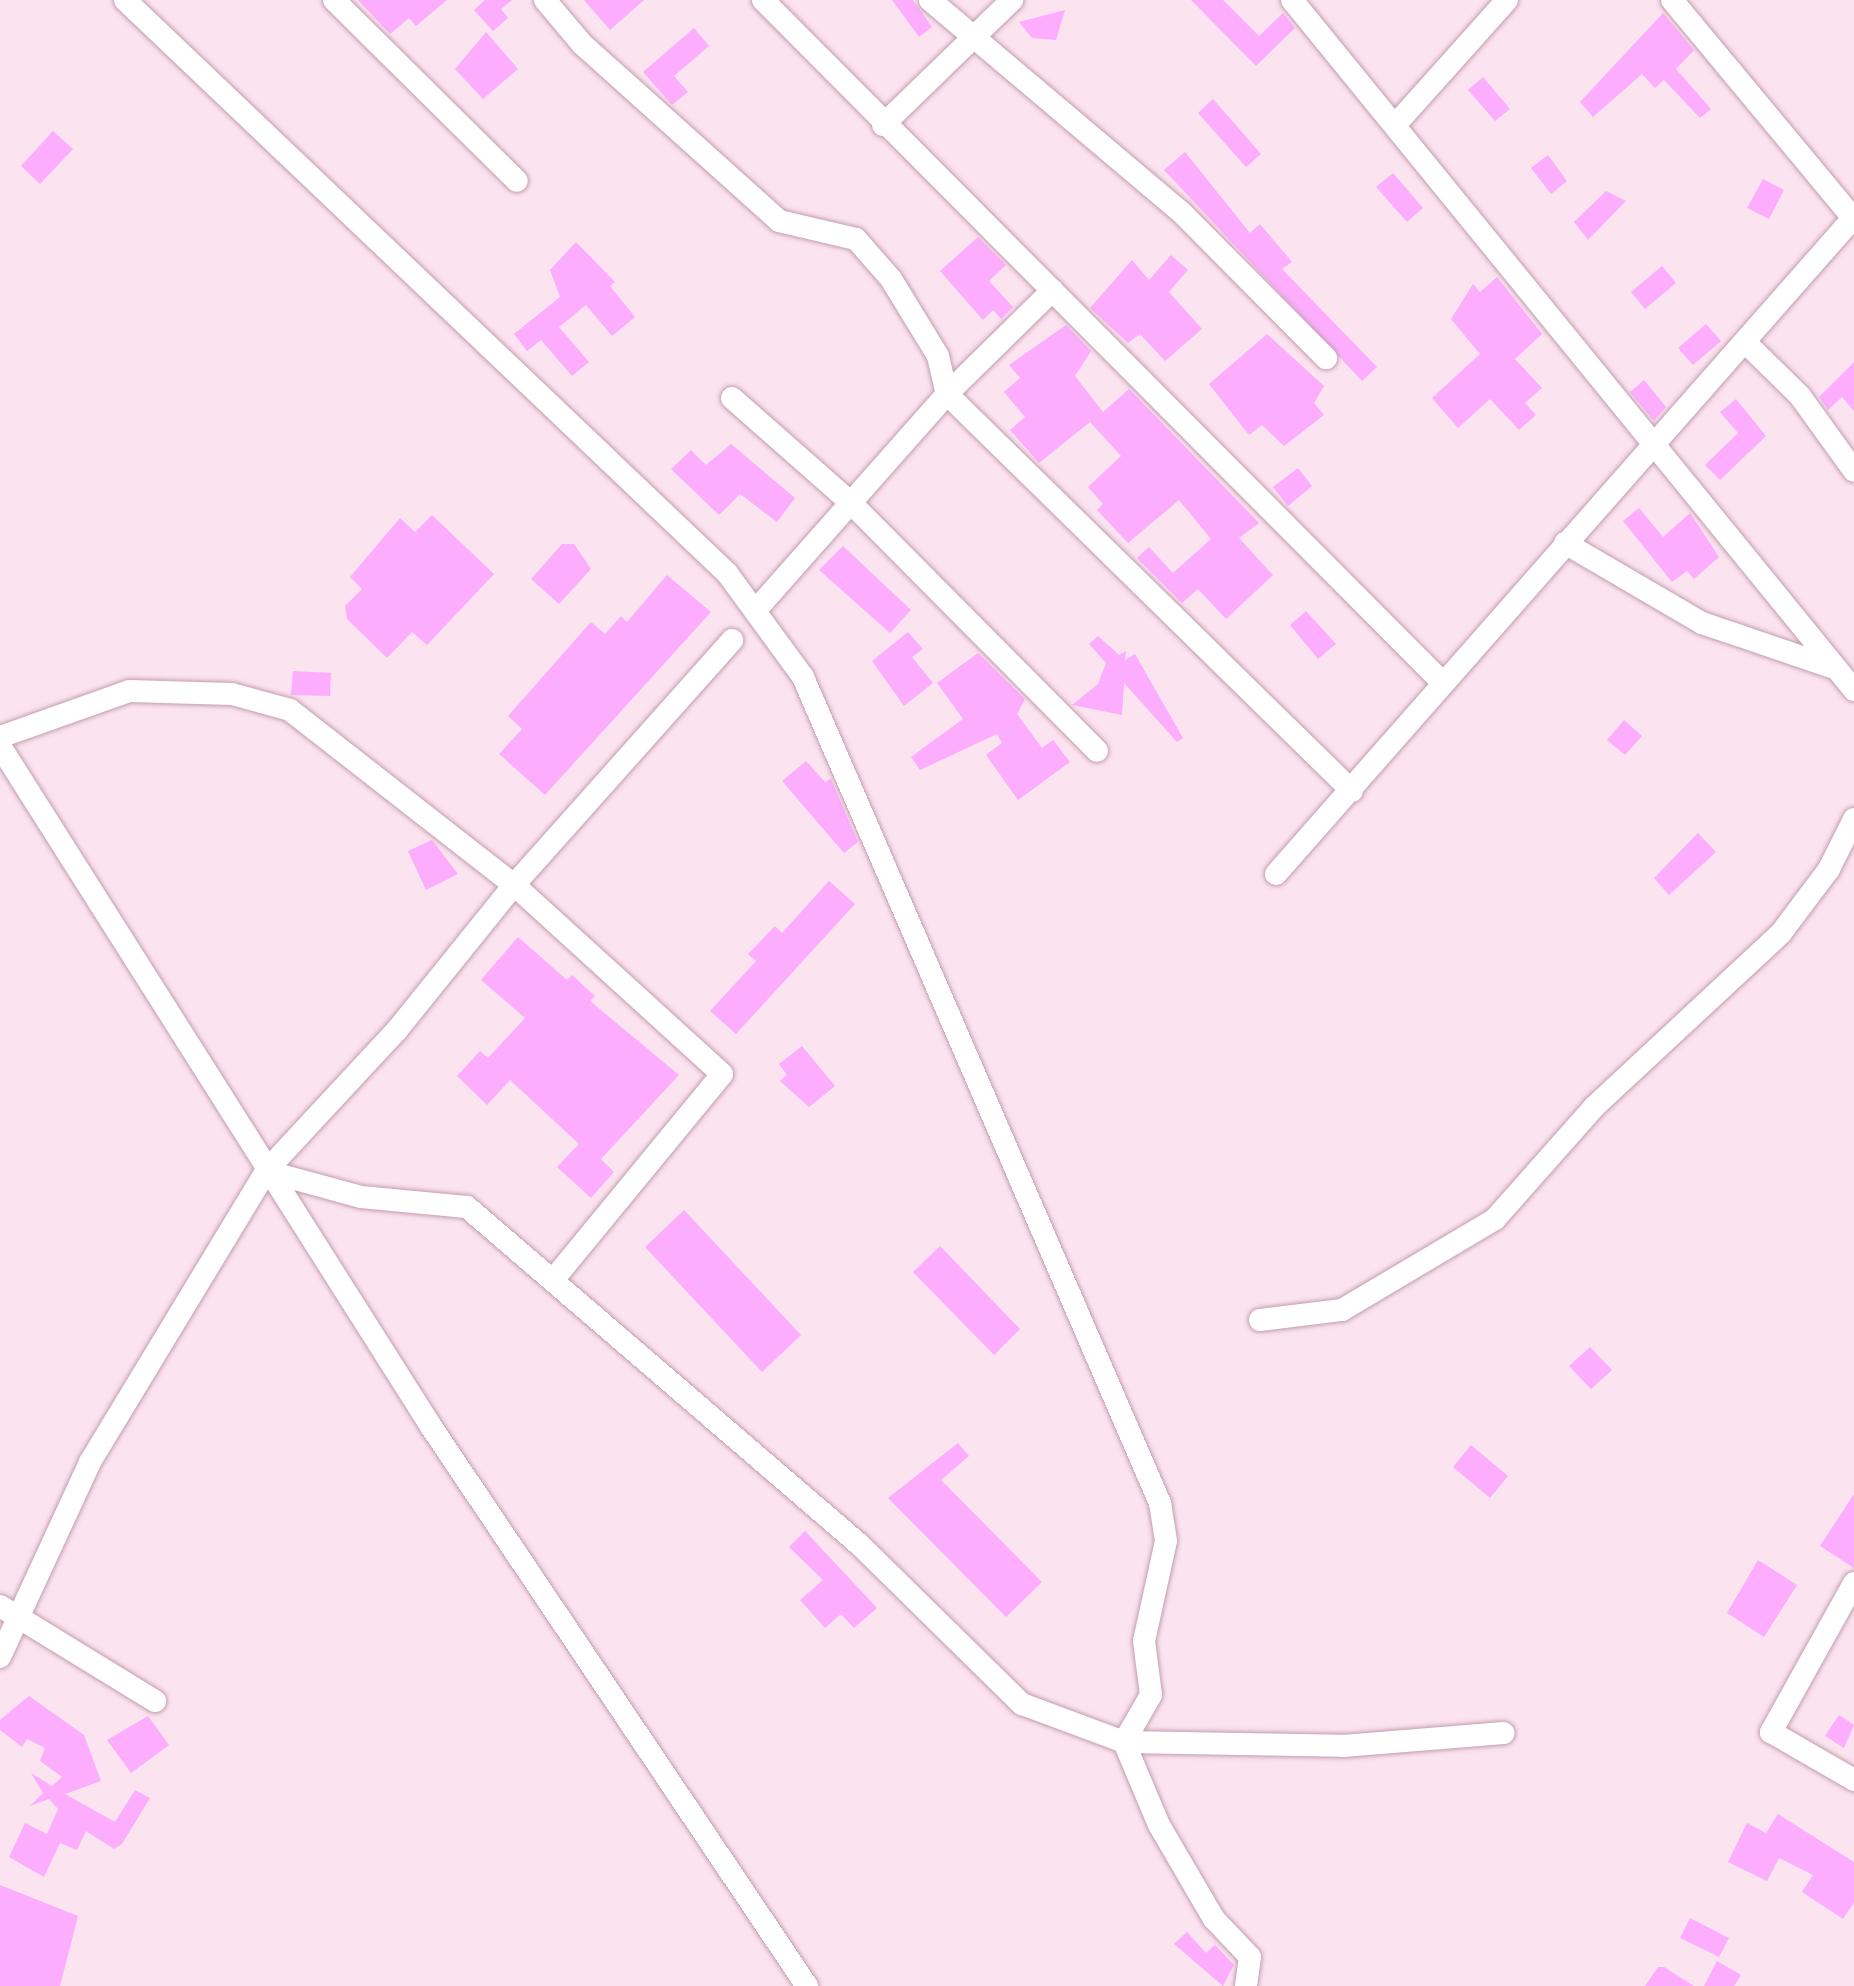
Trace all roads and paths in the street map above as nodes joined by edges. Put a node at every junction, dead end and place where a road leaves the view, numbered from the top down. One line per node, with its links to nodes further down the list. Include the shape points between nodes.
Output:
1 (125, 0): 24 (street, via 727,573)
2 (334, 0): 13 (street)
3 (544, 0): 18 (street, via 582,44 779,221 856,239 891,278 938,356)
4 (763, 0): 12 (street)
5 (930, 0): 10 (street)
6 (1012, 0): 10 (street)
7 (1292, 0): 11 (street)
8 (1508, 0): 11 (street)
9 (1672, 0): 14 (street)
10 (972, 43): 12 (street); 17 (street, via 1181,212)
11 (1397, 123): 20 (street)
12 (883, 126): 15 (street)
13 (517, 181)
14 (1854, 218): 16 (street)
15 (1053, 290): 18 (street); 27 (street)
16 (1744, 342): 20 (street); 21 (street, via 1800,396)
17 (1326, 358)
18 (947, 394): 22 (street); 32 (street)
19 (732, 398): 22 (street)
20 (1654, 445): 23 (street); 26 (street)
21 (1854, 470)
22 (851, 503): 24 (street); 31 (street)
23 (1566, 544): 26 (street, via 1702,623); 27 (street)
24 (755, 612): 44 (street, via 803,677 1160,1504 1166,1541 1144,1640 1151,1695)
25 (732, 640): 35 (street)
26 (1843, 670): 28 (street)
27 (1441, 681): 32 (street)
28 (1854, 690)
29 (0, 737): 35 (street, via 130,692 232,694 290,710)
30 (0, 746): 36 (street)
31 (1097, 750)
32 (1352, 791): 34 (street)
33 (1854, 819): 38 (street, via 1830,870 1781,933 1594,1107 1495,1219 1342,1310)
34 (1276, 874)
35 (514, 885): 36 (street, via 397,1030); 37 (street, via 722,1074)
36 (266, 1171): 37 (street, via 361,1198 467,1207); 40 (street, via 90,1462); 46 (street)
37 (553, 1280): 44 (street, via 860,1545 1022,1704)
38 (1260, 1320)
39 (1854, 1583): 45 (street, via 1772,1732)
40 (9, 1612): 41 (street); 42 (street)
41 (0, 1657)
42 (155, 1702)
43 (1503, 1733): 44 (street, via 1343,1746)
44 (1124, 1742): 47 (street, via 1158,1825 1214,1920 1250,1957)
45 (1854, 1780)
46 (807, 1986)
47 (1246, 1986)

